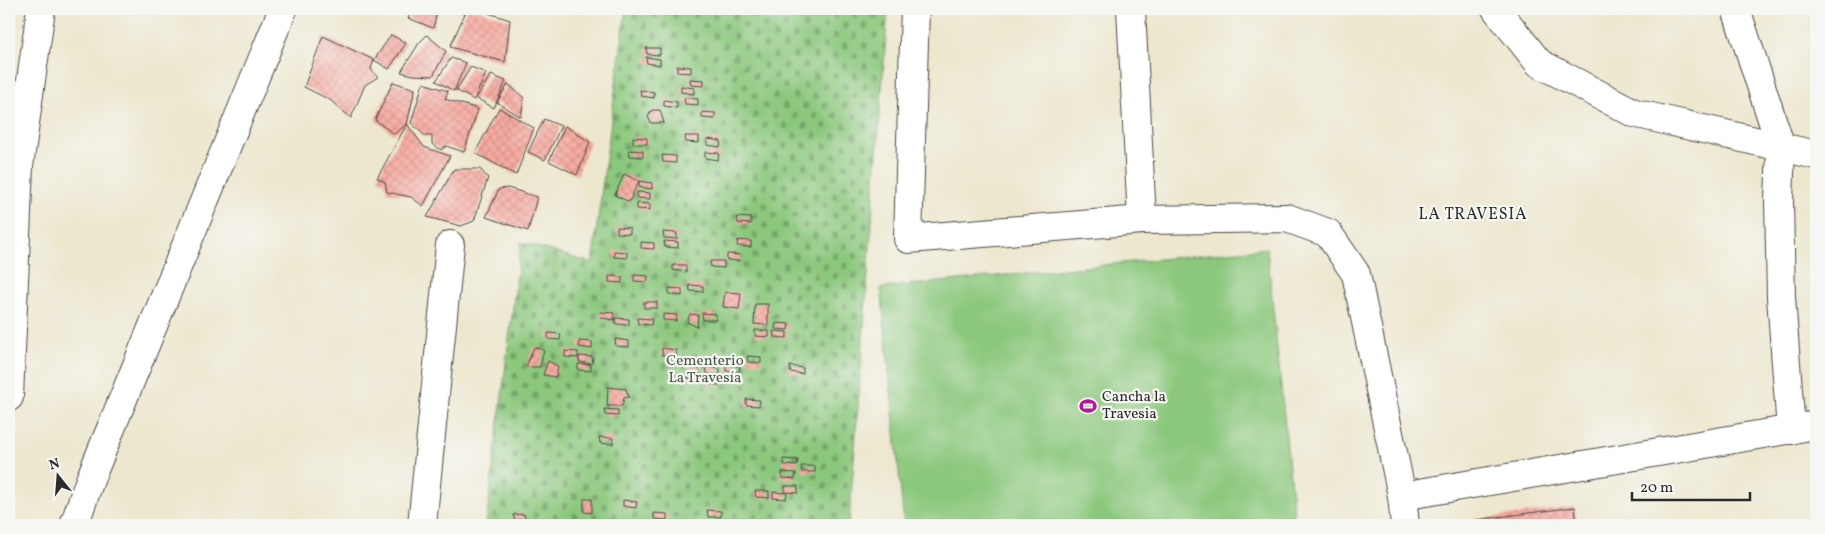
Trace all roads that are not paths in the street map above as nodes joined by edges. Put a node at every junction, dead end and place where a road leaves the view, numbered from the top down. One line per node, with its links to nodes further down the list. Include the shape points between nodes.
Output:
1 (41, 9): 11 (street, via 19,166)
2 (283, 9): 14 (street, via 90,477)
3 (915, 9): 9 (street, via 908,238)
4 (1131, 9): 9 (street)
5 (1496, 9): 7 (street, via 1539,62 1634,113)
6 (1736, 9): 7 (street)
7 (1781, 147): 8 (street); 12 (street, via 1778,201 1781,288)
8 (1816, 156)
9 (1142, 220): 13 (street, via 1287,218 1328,233 1356,274)
10 (450, 245): 15 (street)
11 (9, 397)
12 (1804, 428): 13 (street)
13 (1402, 496): 16 (street)
14 (74, 525)
15 (422, 525)
16 (1405, 525)

